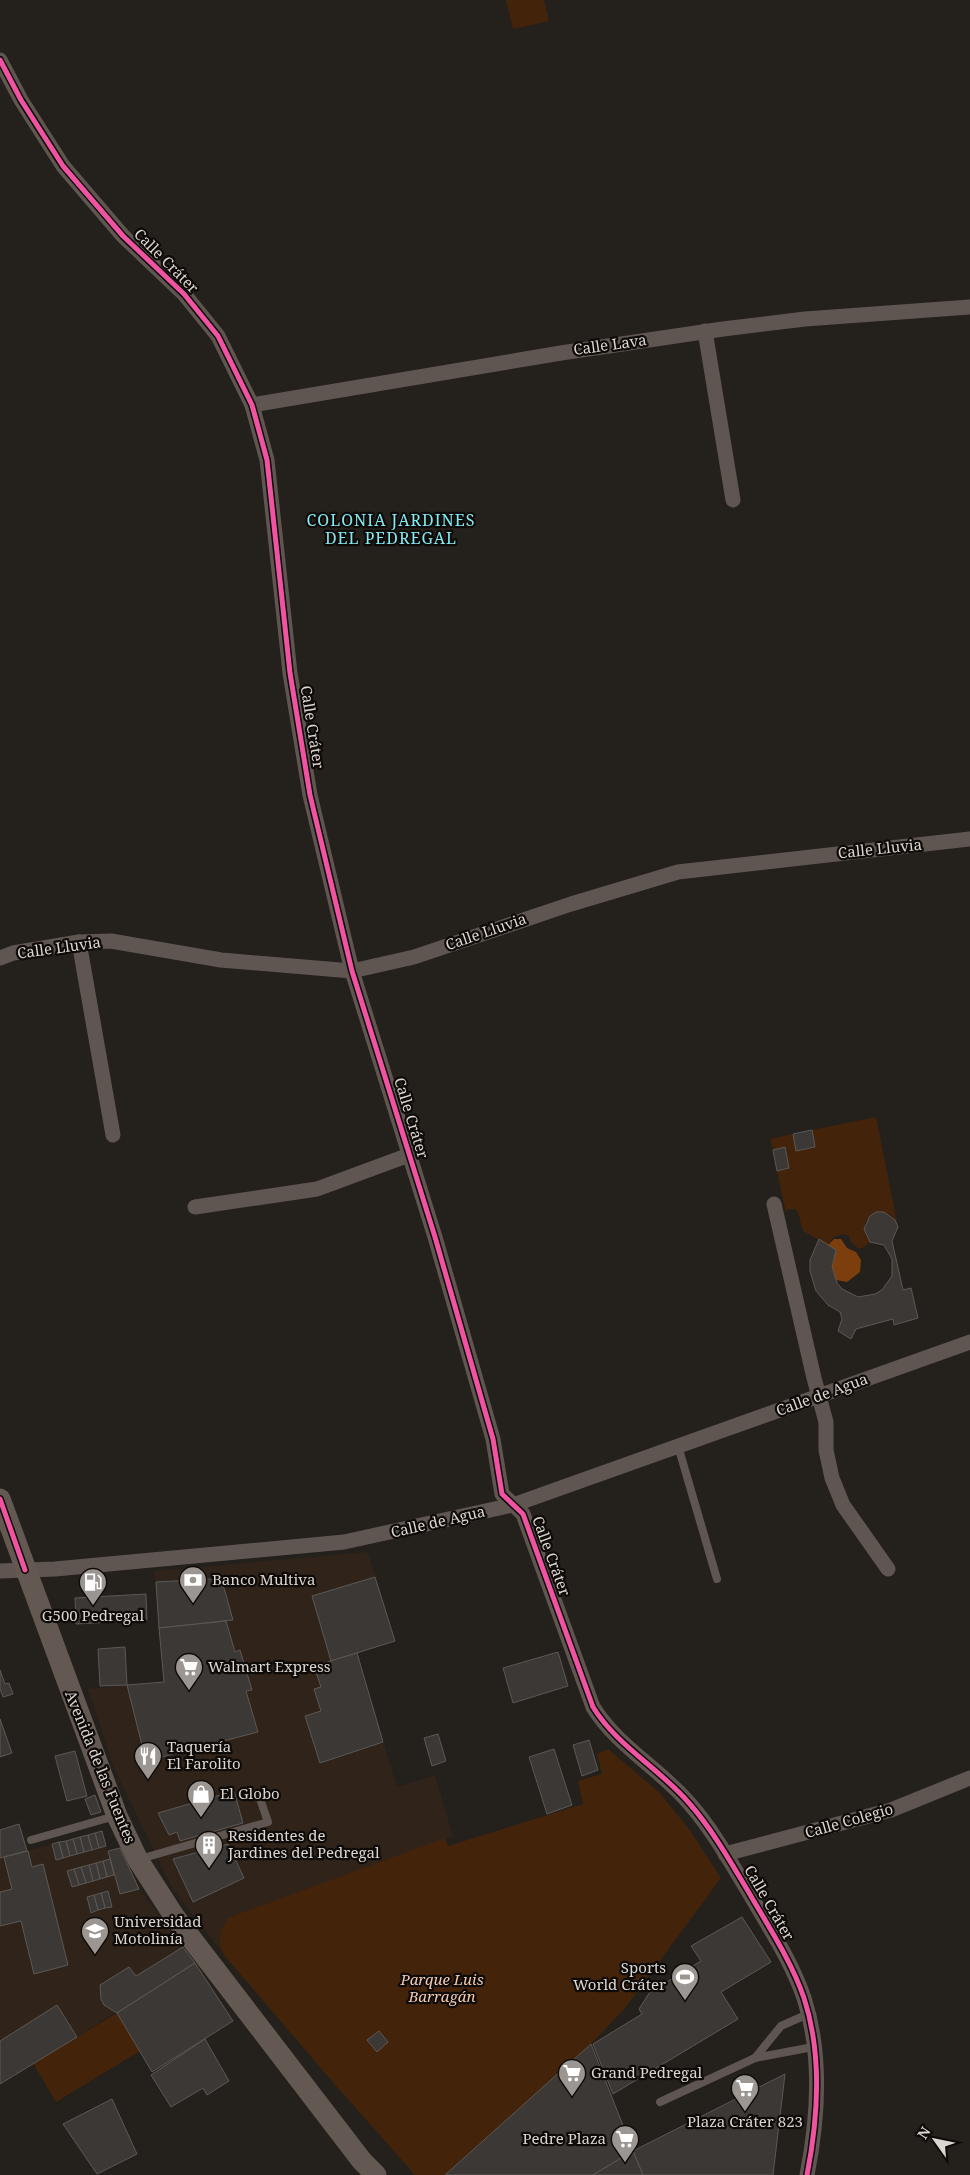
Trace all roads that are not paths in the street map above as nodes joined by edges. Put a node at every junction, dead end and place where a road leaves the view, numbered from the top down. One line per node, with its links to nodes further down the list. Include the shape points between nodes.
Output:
1 (0, 60): 4 (street, Calle Cráter, via 63,166 123,236 184,294 218,336)
2 (970, 307): 3 (street, Calle Lava, via 805,319)
3 (705, 331): 4 (street, Calle Lava); 5 (street)
4 (252, 404): 9 (street, Calle Cráter, via 267,460 290,673 310,795)
5 (733, 500)
6 (970, 839): 9 (street, Calle Lluvia, via 678,872 570,904 414,957)
7 (79, 942): 8 (street, Calle Lluvia); 9 (street, Calle Lluvia, via 111,941 221,960); 10 (street)
8 (0, 958)
9 (352, 971): 11 (street, Calle Cráter)
10 (113, 1135)
11 (409, 1155): 13 (street, via 317,1188); 18 (street, Calle Cráter, via 493,1439 502,1494)
12 (774, 1204): 15 (street)
13 (195, 1207)
14 (969, 1347): 15 (street, Calle de Agua)
15 (819, 1396): 16 (street, Calle de Agua); 19 (street, via 826,1422 828,1464 836,1492)
16 (678, 1446): 18 (street, Calle de Agua); 22 (lane)
17 (0, 1498): 20 (street, Avenida de las Fuentes)
18 (513, 1505): 20 (street, Calle de Agua, via 344,1542); 27 (street, Calle Cráter, via 524,1514 593,1707 604,1725 689,1803)
19 (888, 1569)
20 (25, 1570): 21 (street, Calle de Agua); 25 (street, Avenida de las Fuentes)
21 (0, 1571)
22 (717, 1579)
23 (970, 1778): 27 (street, Calle Colegio, via 891,1810)
24 (258, 1793): 28 (lane, via 268,1822)
25 (116, 1816): 26 (lane); 28 (street, Avenida de las Fuentes)
26 (31, 1840)
27 (725, 1854): 29 (street, Calle Cráter, via 792,1969)
28 (138, 1860): 33 (street, Avenida de las Fuentes, via 186,1931)
29 (808, 2014): 30 (street, Calle Cráter); 31 (lane, via 781,2026)
30 (813, 2047): 31 (lane); 34 (street, Calle Cráter, via 815,2110)
31 (755, 2058): 32 (lane)
32 (660, 2102)
33 (376, 2175)
34 (807, 2175)

